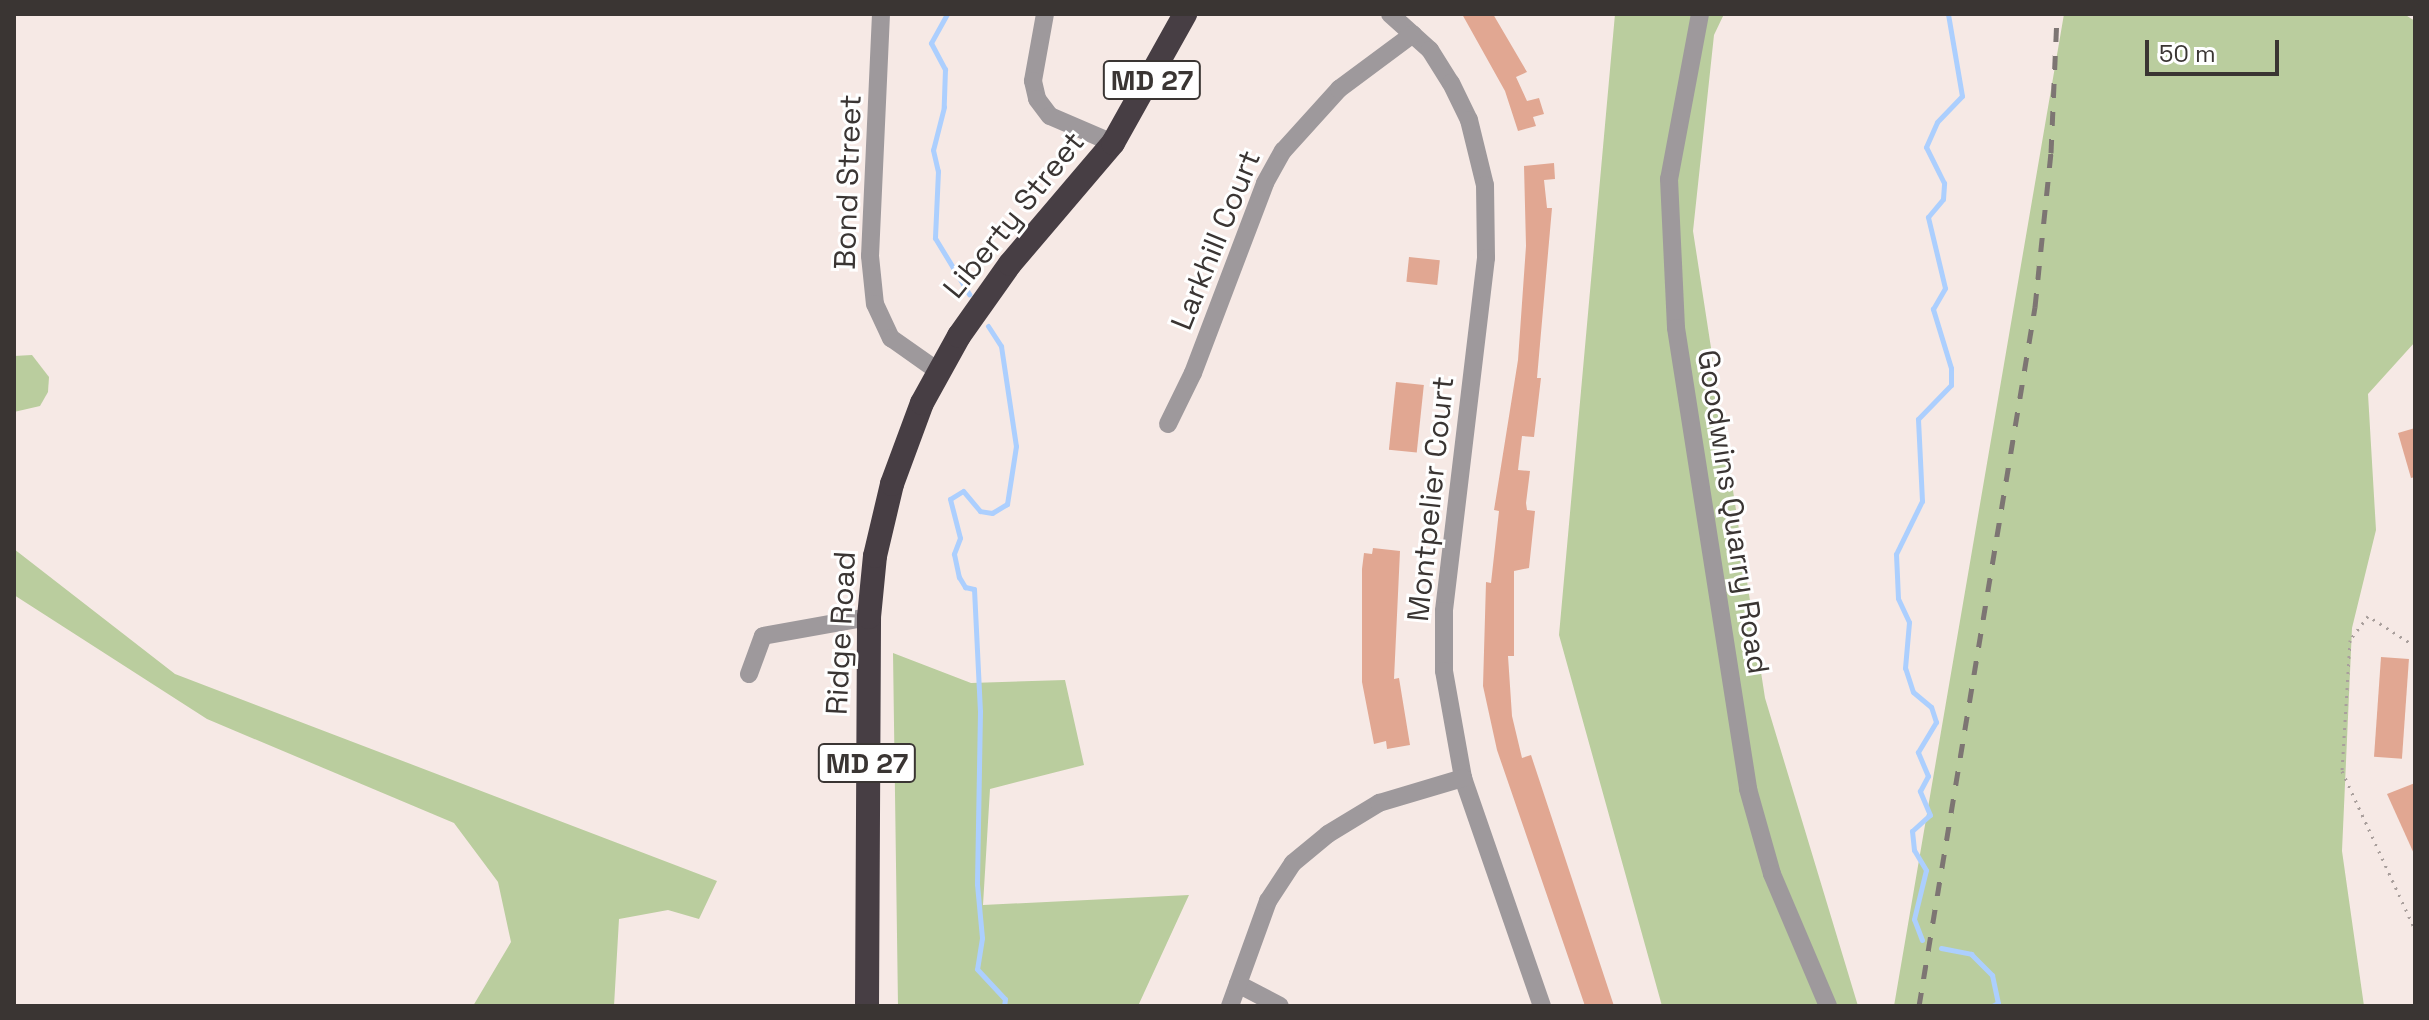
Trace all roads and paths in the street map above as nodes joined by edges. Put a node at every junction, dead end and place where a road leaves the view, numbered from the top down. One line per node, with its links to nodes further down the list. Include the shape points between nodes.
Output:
1 (881, 14): 8 (street, Bond Street, via 870,256 875,304 891,338)
2 (1045, 14): 7 (street, via 1034,73 1037,99 1050,116)
3 (1185, 14): 7 (highway, Liberty Street / MD 27)
4 (1390, 14): 6 (street, Montpelier Court)
5 (1700, 14): 20 (street, Goodwins Quarry Road, via 1667,212 1684,386 1748,789 1772,874)
6 (1413, 34): 9 (street, Larkhill Court, via 1339,89 1283,151 1265,183 1193,373); 13 (street, Montpelier Court, via 1444,72 1469,120 1488,217 1444,611 1444,671)
7 (1113, 143): 8 (highway, Liberty Street / MD 27, via 1010,264)
8 (938, 371): 10 (highway, Ridge Road / MD 27, via 892,484 875,556)
9 (1168, 424)
10 (869, 617): 12 (street, via 763,636); 16 (highway, Ridge Road / MD 27)
11 (2415, 646): 14 (path, via 2368,616 2350,640 2342,771)
12 (749, 674)
13 (1463, 778): 15 (street, via 1379,803 1293,863 1268,901); 19 (street, Montpelier Court)
14 (2415, 930)
15 (1238, 984): 17 (street); 18 (street)
16 (867, 1006)
17 (1230, 1006)
18 (1280, 1006)
19 (1542, 1006)
20 (1828, 1006)

